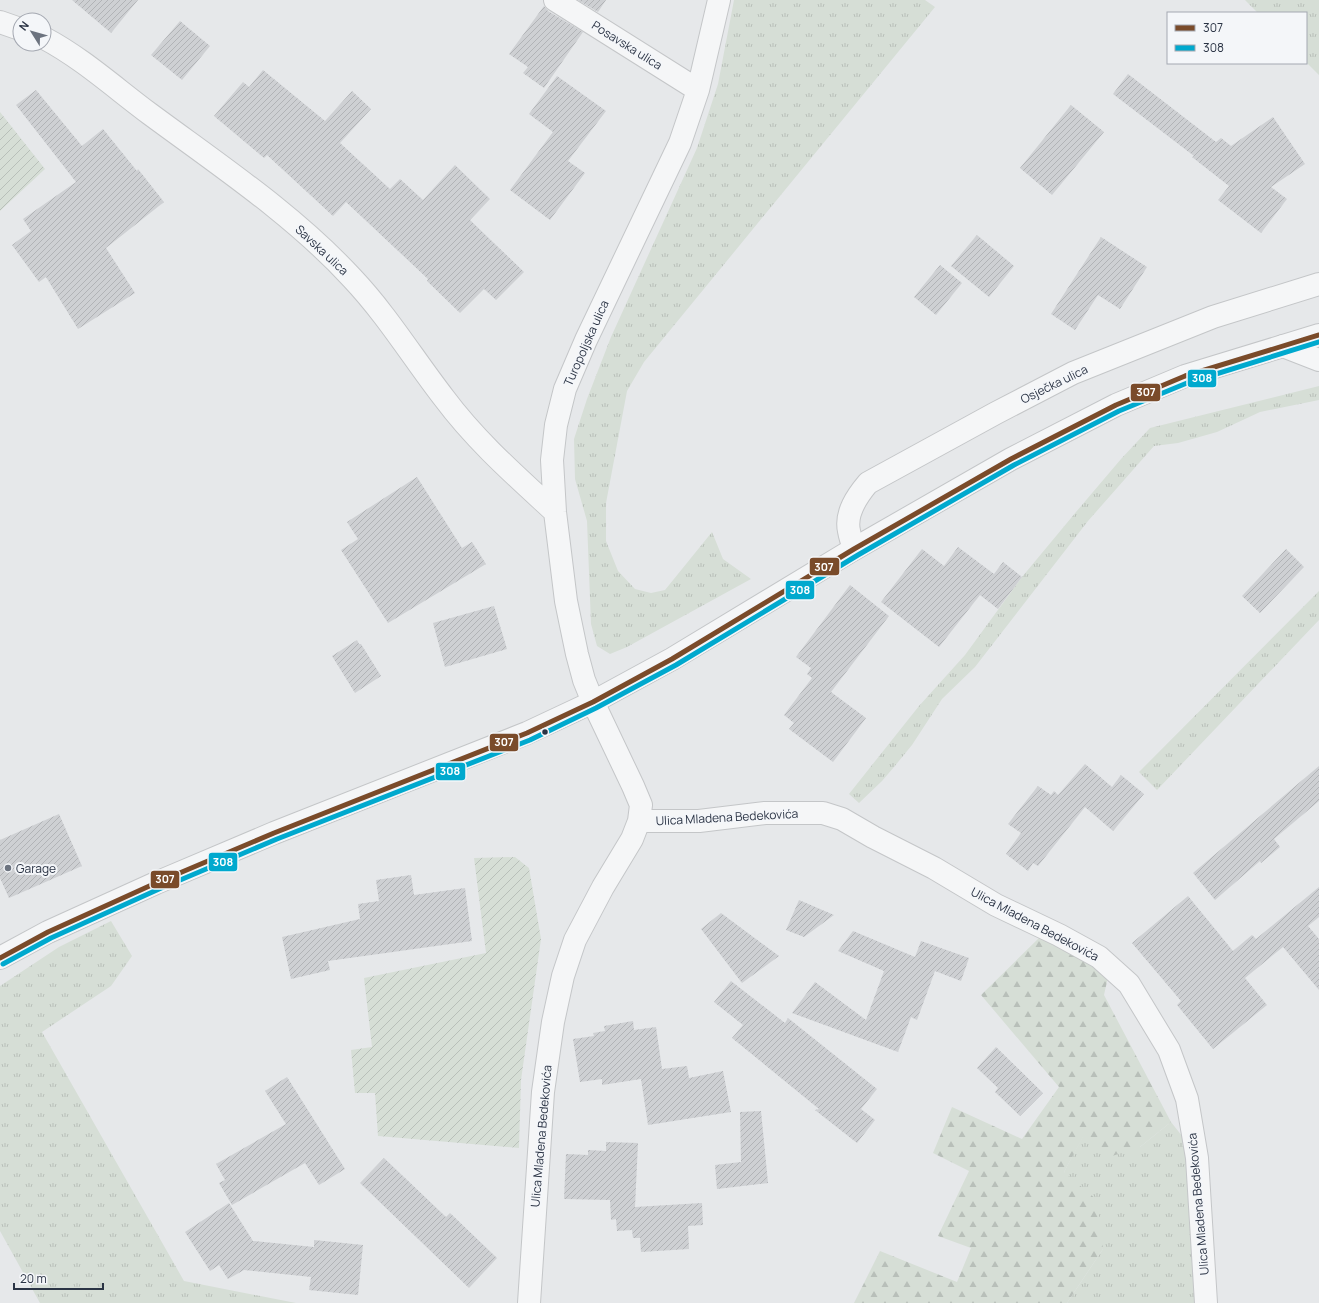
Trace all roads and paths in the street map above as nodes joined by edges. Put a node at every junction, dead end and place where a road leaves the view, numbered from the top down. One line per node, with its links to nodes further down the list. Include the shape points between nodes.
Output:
1 (555, 0): 6 (street, Posavska ulica)
2 (719, 0): 6 (street, Turopoljska ulica)
3 (0, 22): 4 (street)
4 (12, 26)
5 (52, 43): 11 (street, Savska ulica, via 83,62 264,198 306,234 352,278 394,328 472,433)
6 (698, 90): 11 (street, Turopoljska ulica, via 680,143 565,389 556,425 552,460)
7 (1319, 284): 12 (street, Osječka ulica, via 1213,317 1073,373 868,483 858,494 850,510 848,530)
8 (1319, 335): 9 (street)
9 (1284, 346): 10 (street); 12 (street, via 1185,376 1116,405 1011,459)
10 (1319, 360)
11 (554, 512): 13 (street, Turopoljska ulica, via 566,601 577,654)
12 (854, 549): 13 (street, via 672,659)
13 (593, 702): 14 (street, Ulica Mladena Bedekovića, via 641,805); 15 (street, via 527,733 274,833 156,883 48,932)
14 (639, 821): 16 (street, Ulica Mladena Bedekovića, via 632,839 575,940 563,976 542,1092); 17 (street, Ulica Mladena Bedekovića, via 699,821 765,813 823,813 842,819 934,868 996,905 1099,957 1129,984 1169,1050 1187,1098 1197,1158)
15 (0, 958)
16 (529, 1303)
17 (1206, 1303)

